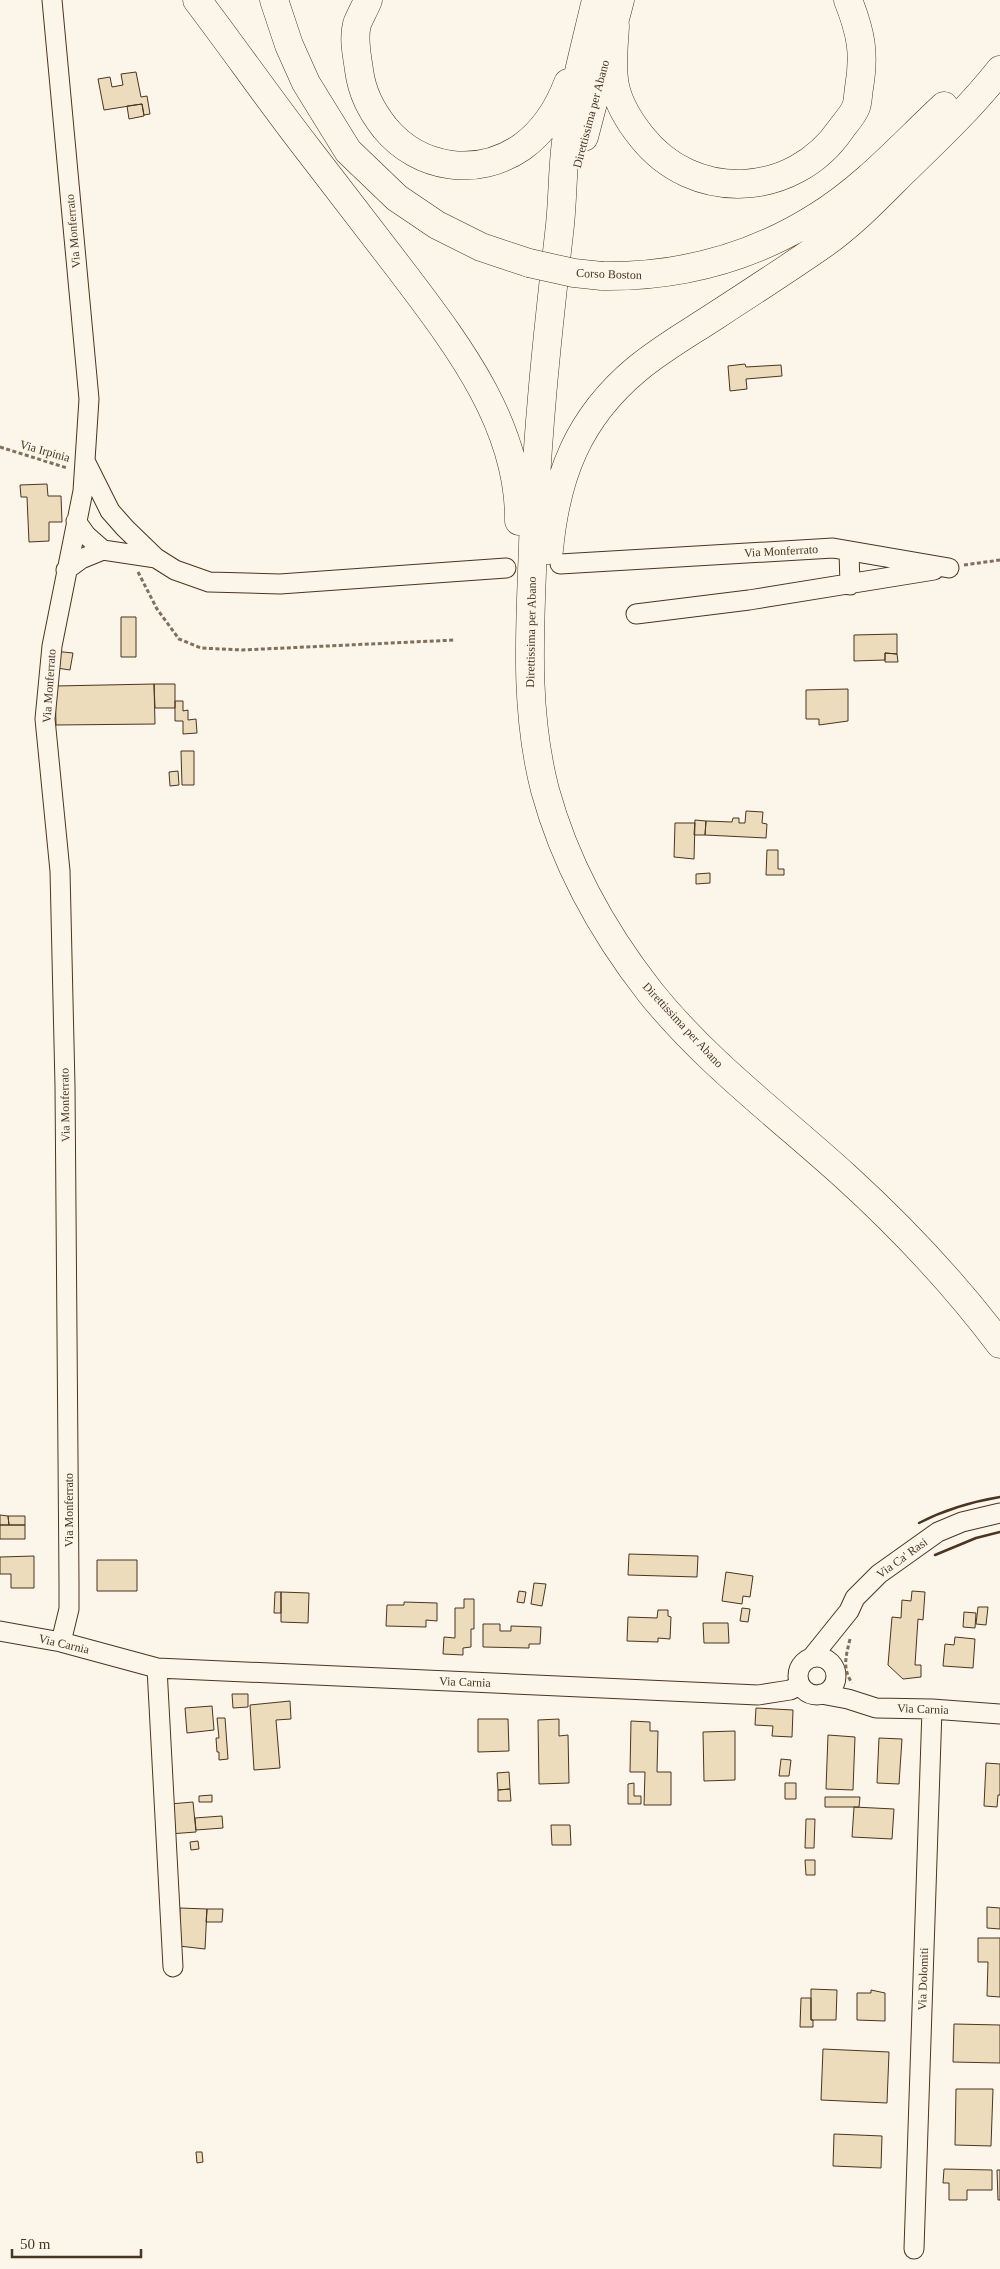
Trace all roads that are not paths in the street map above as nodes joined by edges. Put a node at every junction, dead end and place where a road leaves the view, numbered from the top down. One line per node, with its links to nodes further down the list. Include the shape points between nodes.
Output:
1 (52, 0): 10 (street, Via Monferrato, via 89,399)
2 (197, 0): 21 (highway, via 413,287 470,367 484,393 501,431 516,483 519,607)
3 (274, 0): 8 (highway, Corso Boston, bridge, via 306,83 348,151 396,198 437,225 481,247 566,272 602,276 690,269 748,253 820,216 856,188)
4 (368, 0): 7 (highway, via 357,25 355,46 361,86 371,110 397,142 420,156 449,166 480,164 501,158 540,131)
5 (596, 0): 7 (highway, Direttissima per Abano)
6 (848, 0): 7 (highway, via 862,43 862,70 856,107 818,156 790,173 755,184 716,182 692,176 654,152 627,119 615,87)
7 (608, 19): 21 (highway, Direttissima per Abano, via 560,228 547,332 534,500)
8 (1000, 53)
9 (1000, 70): 21 (highway, via 959,117 860,214 827,242 637,369 591,418 574,448 559,487 552,518 545,601)
10 (85, 466): 11 (street, Via Monferrato); 12 (street, Via Monferrato)
11 (110, 511): 12 (street, via 99,506); 15 (street, Via Monferrato)
12 (78, 515): 13 (street, via 86,535); 18 (street, Via Monferrato)
13 (103, 550): 15 (street, Via Monferrato); 18 (street)
14 (849, 552): 16 (street, Via Monferrato, via 818,548); 19 (street); 19 (street, Via Monferrato, via 948,568)
15 (156, 558): 17 (street, Via Monferrato, via 175,570 209,582 246,584)
16 (560, 564)
17 (506, 568)
18 (66, 570): 26 (street, Via Monferrato, via 52,646 45,719 58,834 66,1086 70,1582 69,1610)
19 (850, 585): 20 (street)
20 (636, 614)
21 (528, 677): 22 (highway, Direttissima per Abano, via 539,758 553,815 584,890 626,961 704,1050 906,1235)
22 (1000, 1344)
23 (1000, 1513): 25 (street, Via Ca' Rasi, via 962,1522 916,1546 879,1574 855,1598 849,1611)
24 (0, 1631): 26 (street, Via Carnia)
25 (827, 1637): 27 (street, Via Ca' Rasi); 28 (street)
26 (61, 1642): 29 (street, Via Carnia)
27 (812, 1657): 28 (street, via 819,1656); 30 (street, via 806,1660)
28 (830, 1662): 31 (street, via 836,1674)
29 (157, 1668): 30 (street, Via Carnia, via 758,1696 790,1690); 36 (street)
30 (799, 1677): 33 (street, via 808,1692)
31 (835, 1681): 32 (street); 33 (street)
32 (852, 1693): 33 (street, Via Carnia); 34 (street, Via Carnia, via 876,1708)
33 (821, 1694)
34 (932, 1709): 35 (street, Via Carnia); 37 (street, Via Dolomiti)
35 (1000, 1714)
36 (174, 1968)
37 (914, 2249)

